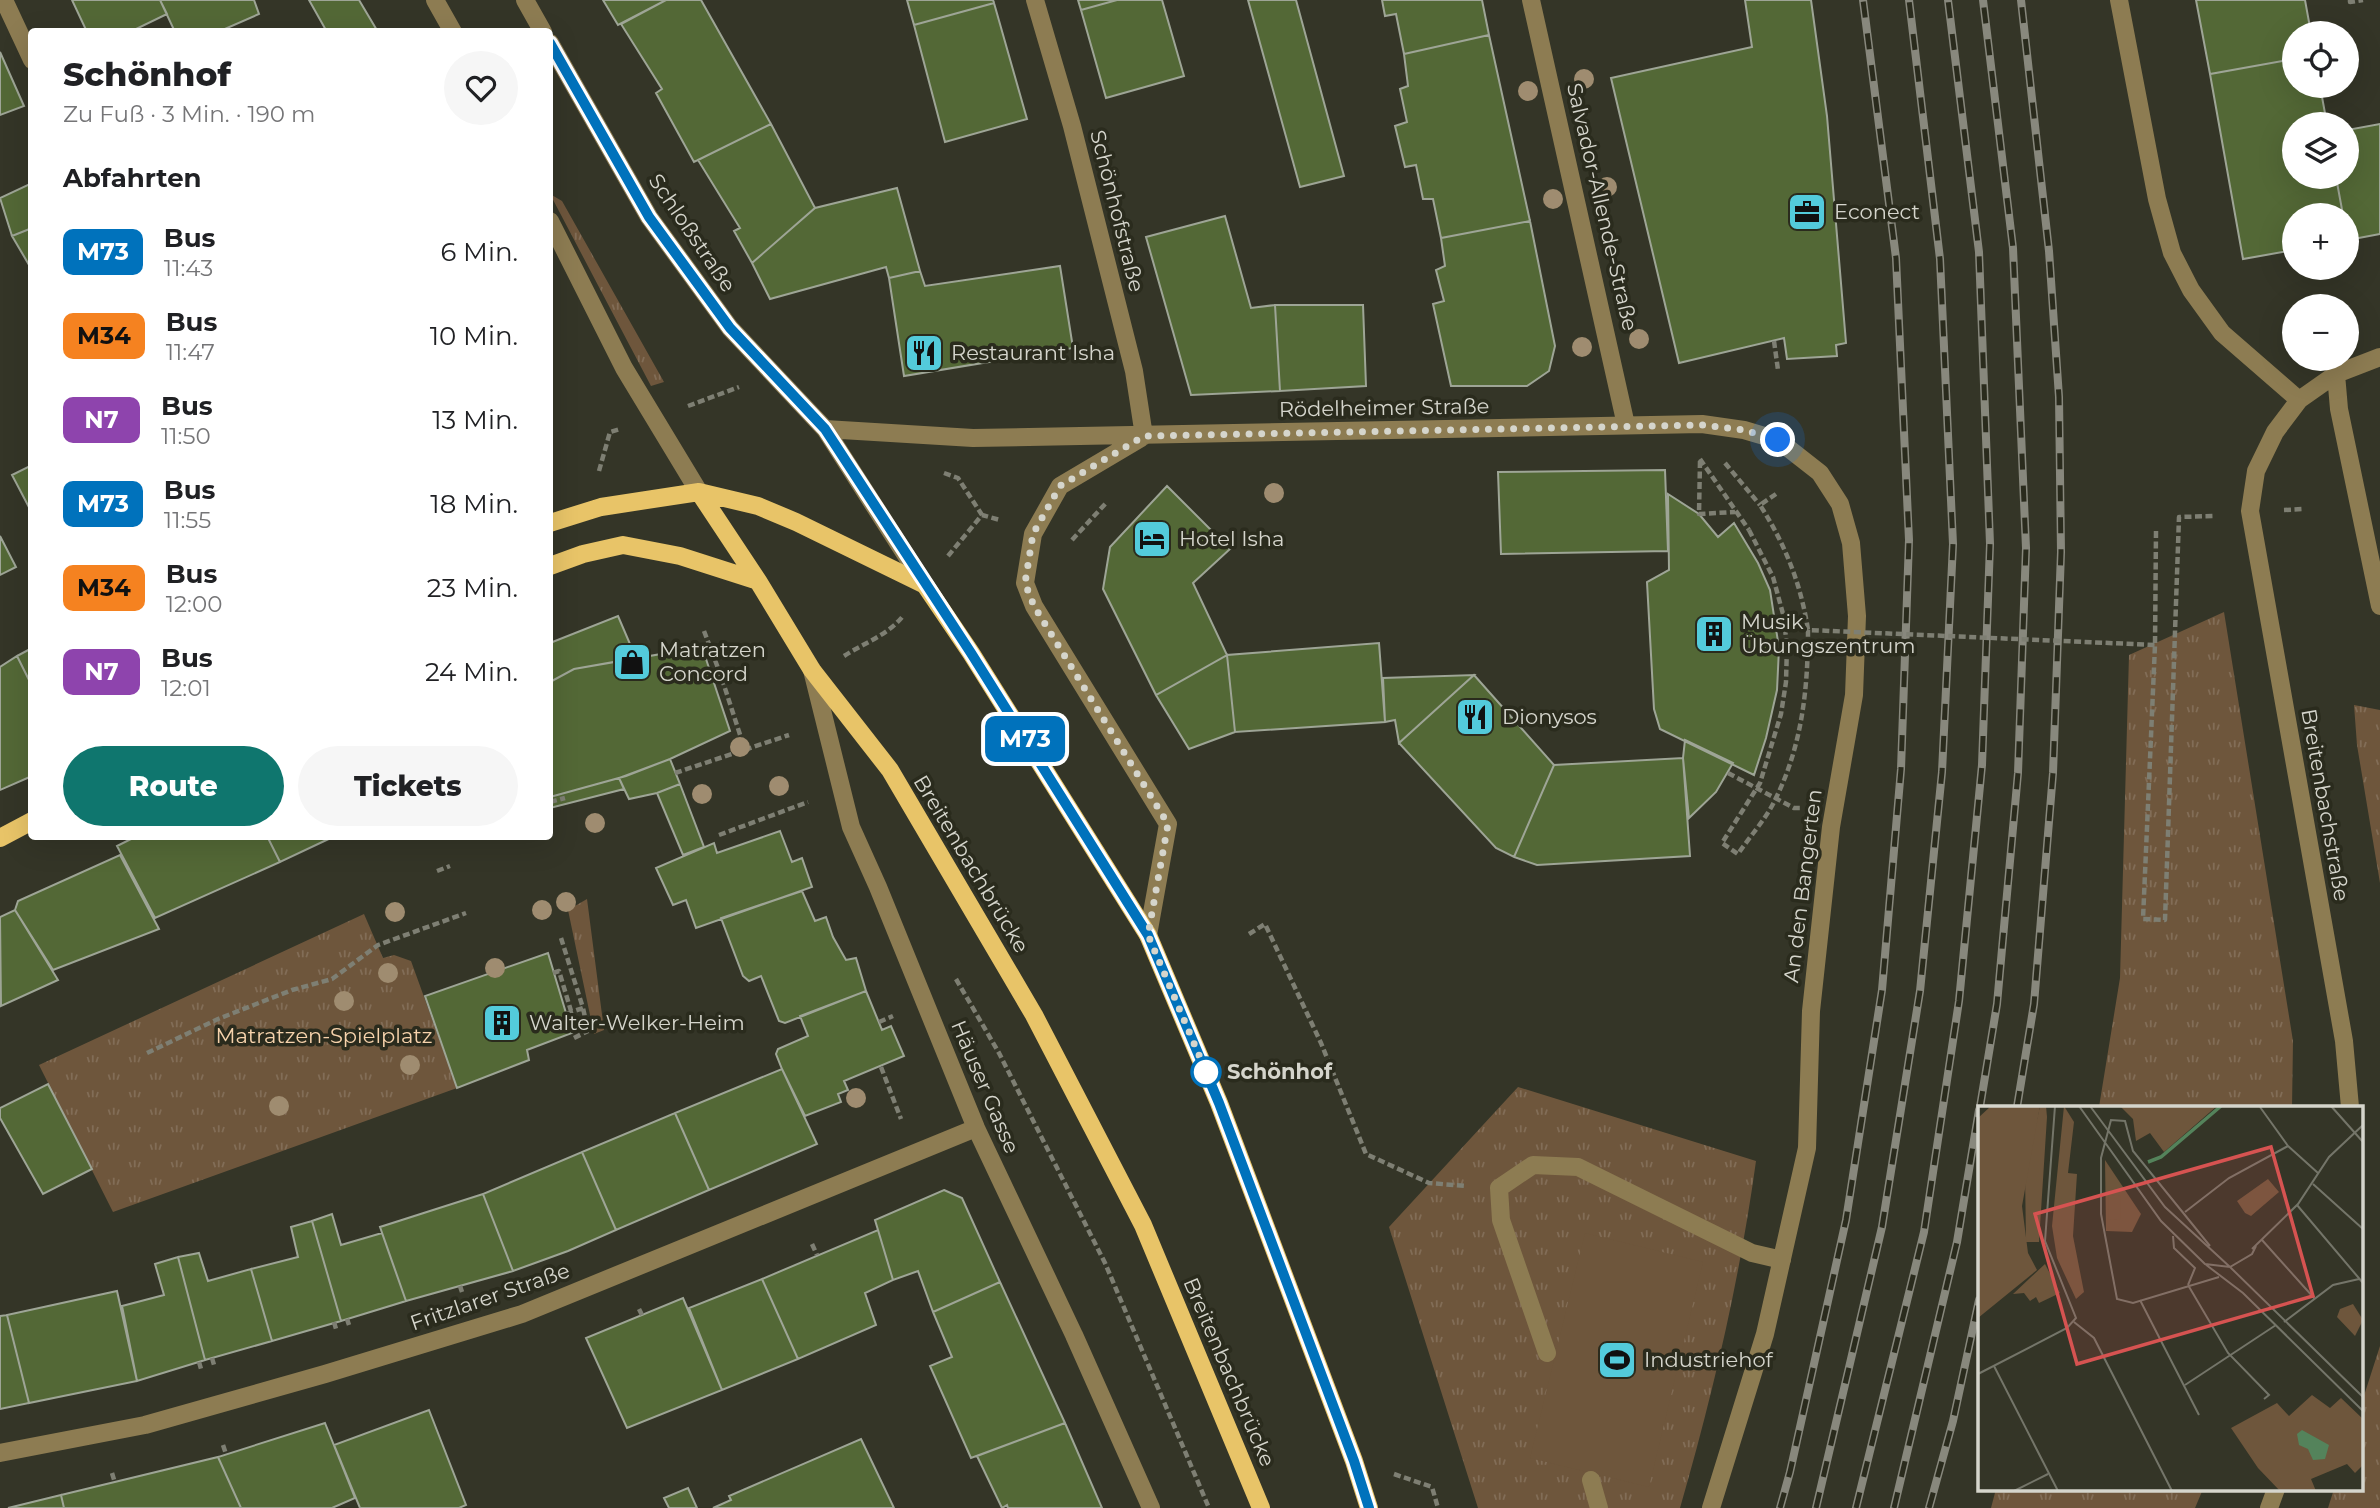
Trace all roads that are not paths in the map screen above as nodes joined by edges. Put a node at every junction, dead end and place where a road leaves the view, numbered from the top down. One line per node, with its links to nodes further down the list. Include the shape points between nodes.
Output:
1 (4, 0): 10 (street)
2 (435, 0): 7 (street)
3 (525, 0): 8 (street)
4 (1035, 0): 17 (street, Schönhofstraße, via 1134,370)
5 (1531, 0): 15 (street, Salvador-Allende-Straße)
6 (2119, 0): 14 (street, via 2157,199 2172,253 2222,333)
7 (451, 28)
8 (541, 28)
9 (553, 48): 16 (street, Schloßstraße, via 649,217 730,328)
10 (28, 51)
11 (553, 227): 18 (street, via 624,368)
12 (2380, 357): 13 (street, Breitenbachstraße)
13 (2336, 374): 14 (street, Breitenbachstraße); 23 (street, via 2339,409)
14 (2299, 400): 28 (street, Breitenbachstraße, via 2275,432 2256,471 2250,511 2341,1027)
15 (1626, 425): 17 (street, Rödelheimer Straße); 30 (street, An den Bangerten, via 1702,425 1778,440 1820,473 1840,504 1851,543 1857,616 1854,695 1830,827 1815,971 1807,1148)
16 (825, 429): 17 (street, Rödelheimer Straße, via 973,438); 22 (street)
17 (1144, 436): 27 (street, Rödelheimer Straße, via 1060,486 1033,534 1025,583 1034,606 1168,824)
18 (699, 492): 19 (main road, via 601,507); 21 (main road, Breitenbachbrücke); 22 (main road, via 758,506)
19 (553, 522)
20 (553, 565): 21 (main road, via 623,545 680,555)
21 (758, 581): 24 (main road, Breitenbachbrücke)
22 (925, 585): 27 (main road)
23 (2380, 606)
24 (812, 670): 29 (street, Häuser Gasse, via 851,827); 36 (main road, Breitenbachbrücke, via 890,770 1034,1015 1143,1225)
25 (28, 823): 26 (main road)
26 (0, 838)
27 (1148, 935): 37 (main road, via 1219,1103)
28 (2350, 1106)
29 (976, 1128): 32 (street, Fritzlarer Straße, via 509,1318 145,1425); 35 (street, Häuser Gasse)
30 (1782, 1260): 31 (street, via 1752,1254 1578,1167 1533,1165 1499,1188 1501,1220); 39 (street, An den Bangerten, via 1765,1334)
31 (1547, 1353)
32 (0, 1453)
33 (1591, 1480): 38 (street)
34 (2276, 1490): 40 (street)
35 (1151, 1508)
36 (1261, 1508)
37 (1369, 1508)
38 (1599, 1508)
39 (1711, 1508)
40 (2269, 1508)

